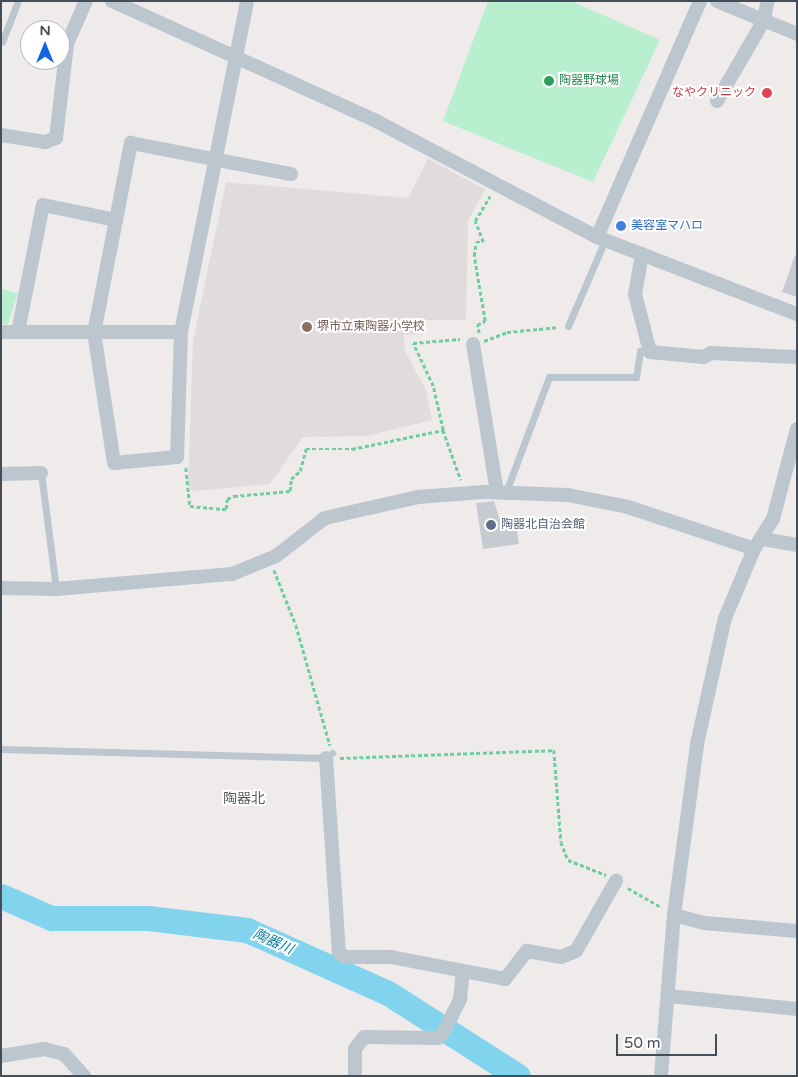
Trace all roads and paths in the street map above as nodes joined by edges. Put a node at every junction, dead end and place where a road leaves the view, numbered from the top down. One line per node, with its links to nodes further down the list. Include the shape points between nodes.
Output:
1 (18, 1): 10 (lane)
2 (86, 1): 13 (street, via 66,44 56,138 45,142)
3 (112, 1): 11 (street)
4 (247, 1): 11 (street)
5 (700, 1): 18 (street)
6 (717, 1): 8 (street)
7 (768, 1): 8 (street)
8 (763, 22): 9 (street); 12 (street)
9 (797, 34)
10 (2, 42)
11 (237, 59): 14 (street); 16 (street, via 376,121)
12 (717, 101)
13 (1, 135)
14 (217, 159): 15 (street); 17 (street, via 131,144); 24 (street)
15 (291, 174)
16 (497, 184): 18 (street); 26 (path, via 475,221 482,242 476,242 474,256 485,321 478,325 479,335)
17 (116, 220): 23 (street, via 43,206); 25 (street)
18 (601, 238): 19 (street); 21 (lane)
19 (642, 254): 20 (street); 27 (street, via 635,294)
20 (797, 314)
21 (568, 326): 26 (path, via 507,332)
22 (1, 332): 23 (street)
23 (18, 332): 25 (street)
24 (181, 332): 25 (street); 25 (street, via 177,457 114,462)
25 (94, 333)
26 (469, 340): 30 (path, via 413,343 433,386); 34 (street)
27 (650, 352): 28 (street, via 704,357 711,353); 34 (lane, via 640,351 636,377 549,377)
28 (797, 357)
29 (797, 429): 36 (street, via 773,519)
30 (443, 430): 31 (path, via 352,449 306,449 300,471 291,479 290,491 234,496 227,499 226,509 190,506); 35 (path)
31 (186, 468)
32 (41, 473): 33 (street); 40 (lane)
33 (1, 474)
34 (502, 492): 35 (street); 36 (street, via 568,495 628,507)
35 (465, 493): 38 (street, via 368,506 325,518)
36 (758, 544): 37 (street); 44 (street, via 725,618 697,744)
37 (797, 546)
38 (270, 558): 40 (street, via 232,574); 42 (path, via 296,625)
39 (1, 588): 40 (street)
40 (56, 589)
41 (1, 749): 42 (lane)
42 (329, 755): 43 (path, via 373,760 554,750 560,842 568,860); 46 (street, via 339,953 345,957 391,957)
43 (616, 881): 44 (path); 46 (street, via 576,951 561,957 527,951 505,979)
44 (674, 915): 45 (street, via 704,923); 47 (street)
45 (797, 931)
46 (462, 972): 51 (street, via 460,999 447,1028 438,1038 364,1037 355,1049)
47 (669, 996): 48 (street); 52 (street)
48 (797, 1009)
49 (1, 1056): 50 (street, via 50,1051 64,1054)
50 (84, 1076)
51 (354, 1076)
52 (661, 1076)

